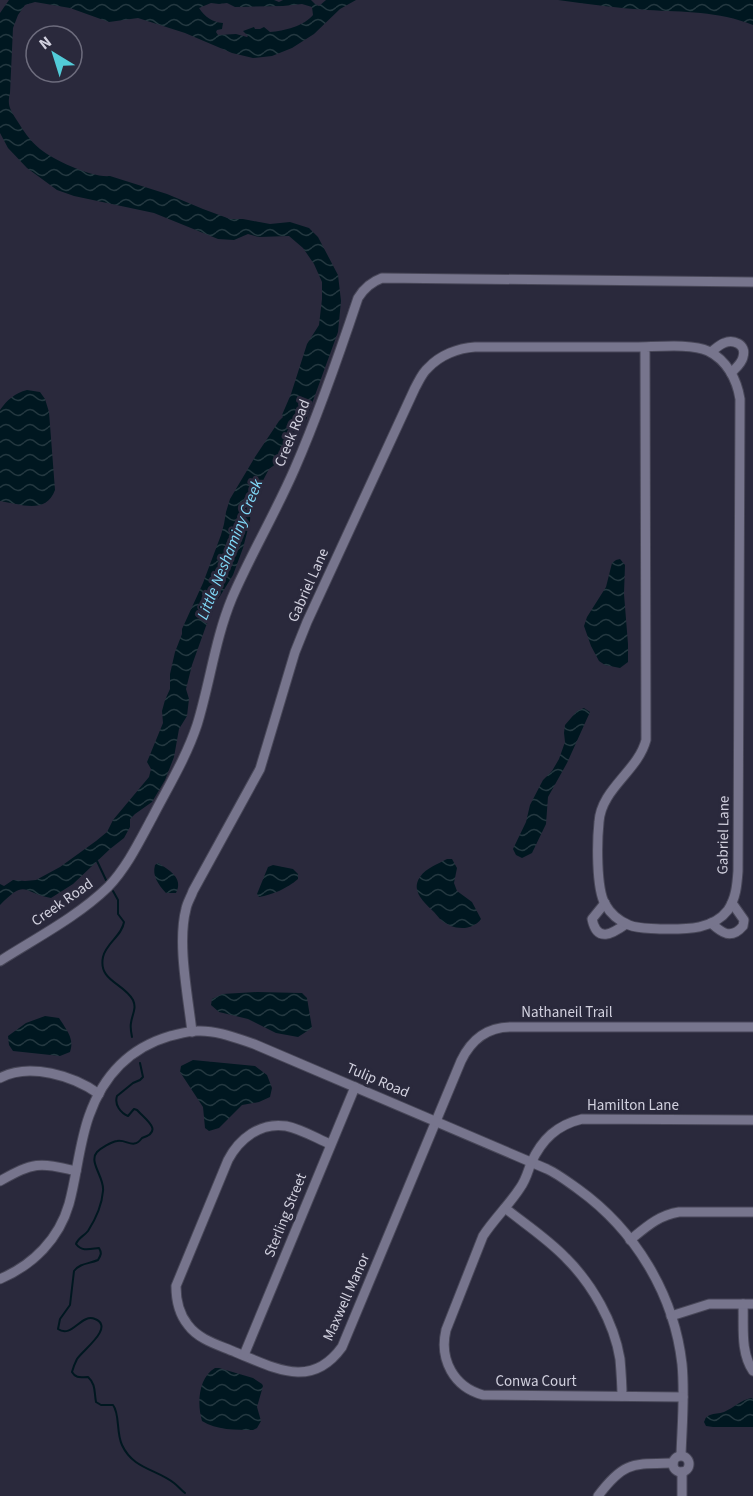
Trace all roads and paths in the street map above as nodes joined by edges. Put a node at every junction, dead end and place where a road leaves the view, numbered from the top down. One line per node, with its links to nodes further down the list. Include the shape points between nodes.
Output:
1 (753, 282): 9 (street, Creek Road, via 382,278 363,289 295,469 224,618 198,722 176,775 112,882 83,908)
2 (645, 347): 3 (street, Gabriel Lane, via 701,348); 5 (street, via 646,740 601,810 599,876); 11 (street, Gabriel Lane, via 462,348 426,369 307,622 260,769 186,907 182,950)
3 (711, 352): 4 (street, Gabriel Lane); 4 (street, Gabriel Lane, via 726,342 741,345 743,358)
4 (731, 373): 6 (street, Gabriel Lane, via 740,399 738,871)
5 (605, 903): 8 (street); 8 (street, via 592,919 594,927 607,935)
6 (732, 903): 7 (street); 7 (street, via 744,920 738,932 722,933)
7 (711, 922): 8 (street, via 685,929)
8 (626, 924)
9 (0, 961)
10 (753, 1027): 16 (street, Nathaneil Trail, via 504,1027 471,1044)
11 (192, 1032): 13 (street, Tulip Road, via 234,1037); 14 (street, Tulip Road, via 161,1039 136,1051 112,1073)
12 (0, 1078): 14 (street, via 14,1072 39,1071 75,1080)
13 (355, 1087): 16 (street, Tulip Road); 17 (street, Sterling Street)
14 (99, 1094): 19 (street, Tulip Road, via 89,1116)
15 (753, 1120): 18 (street, Hamilton Lane, via 582,1119 563,1124 550,1134)
16 (436, 1122): 18 (street, Tulip Road); 27 (street, Maxwell Manor, via 334,1358 316,1370 295,1372 279,1370)
17 (330, 1144): 27 (street, Sterling Street); 27 (street, Maxwell Manor, via 281,1126 257,1130 238,1144 179,1278 177,1301 193,1331)
18 (532, 1162): 21 (street, Conwa Court, via 522,1187); 23 (street, Tulip Road, via 591,1198)
19 (76, 1171): 20 (street, via 49,1164 35,1165); 24 (street, Tulip Road, via 69,1204 50,1243 23,1267)
20 (0, 1181)
21 (505, 1208): 29 (street, via 566,1257 590,1287 616,1344); 29 (street, Conwa Court, via 483,1236 446,1330 444,1354 455,1379 483,1395)
22 (753, 1212): 23 (street, via 669,1214)
23 (630, 1239): 26 (street, Tulip Road, via 654,1276)
24 (0, 1279)
25 (748, 1304): 26 (street, via 709,1304); 28 (street, via 745,1353)
26 (671, 1316): 30 (street, Tulip Road, via 682,1365)
27 (244, 1355)
28 (753, 1371)
29 (622, 1396): 30 (street, Conwa Court)
30 (683, 1396): 31 (street, Tulip Road)
31 (681, 1455): 32 (street); 33 (street, via 689,1463)
32 (673, 1463): 33 (street); 34 (street, via 631,1466 615,1476)
33 (682, 1472): 35 (street)
34 (598, 1496)
35 (682, 1496)

